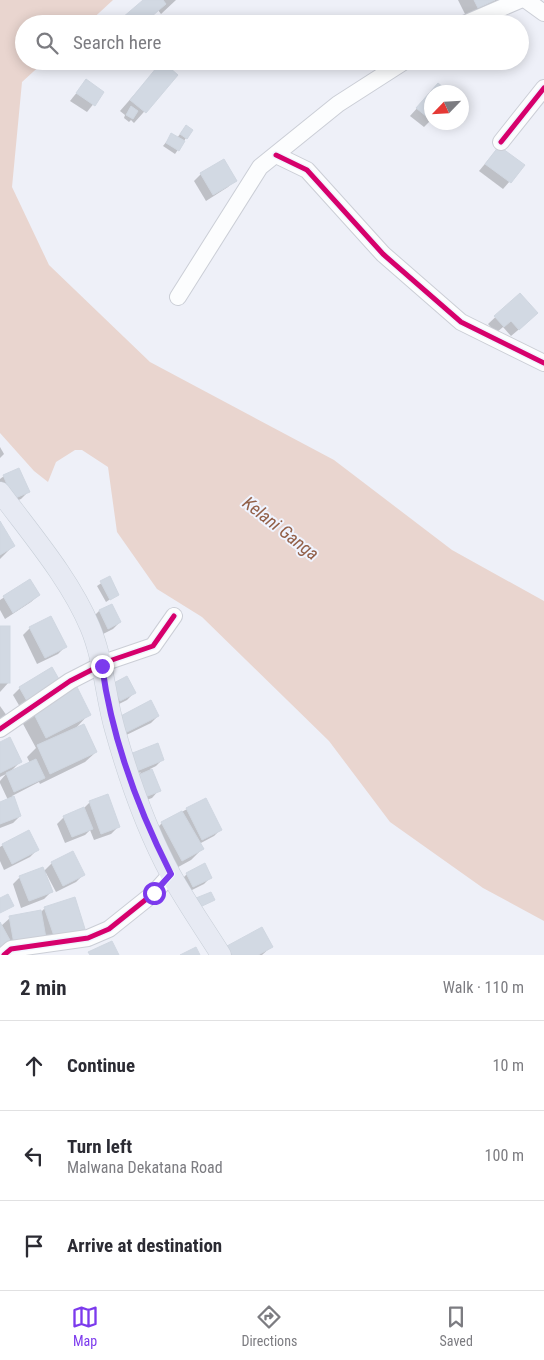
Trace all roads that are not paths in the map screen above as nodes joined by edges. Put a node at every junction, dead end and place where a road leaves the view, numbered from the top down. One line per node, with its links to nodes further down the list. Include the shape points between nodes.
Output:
1 (520, 0): 4 (street)
2 (526, 0): 3 (street)
3 (544, 13)
4 (485, 15)
5 (391, 70): 8 (street, via 338,104)
6 (544, 88): 7 (street)
7 (501, 142)
8 (276, 155): 9 (street, via 260,167); 10 (street, via 307,170 383,254 461,322)
9 (178, 297)
10 (544, 363)
11 (0, 492): 13 (main road, via 82,609)
12 (174, 616): 13 (street, via 153,646)
13 (102, 666): 14 (street, via 70,681); 15 (main road, via 114,730 151,834)
14 (0, 728)
15 (171, 874): 16 (street, via 154,893 110,929 88,938 11,949); 17 (main road)
16 (4, 955)
17 (221, 955)

